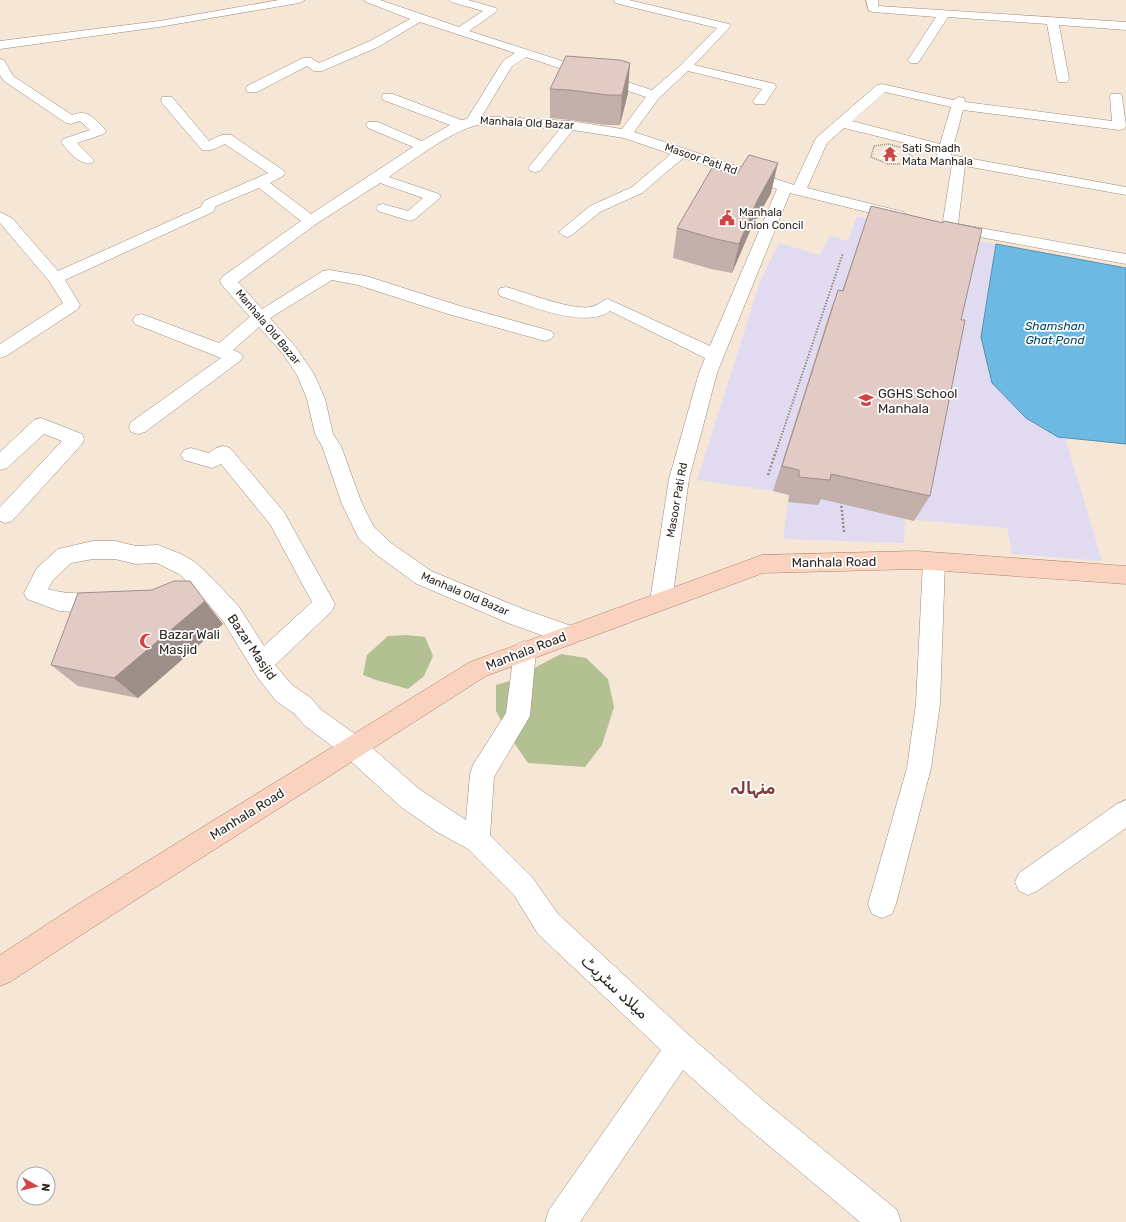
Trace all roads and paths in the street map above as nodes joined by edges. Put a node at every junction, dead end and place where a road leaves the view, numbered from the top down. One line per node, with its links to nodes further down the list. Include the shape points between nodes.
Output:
1 (298, 0): 12 (street, via 159,24)
2 (370, 0): 8 (street)
3 (455, 0): 11 (street, via 492,10)
4 (872, 0): 7 (street, via 873,9)
5 (619, 1): 6 (street)
6 (642, 3): 16 (street, via 725,26)
7 (944, 14): 9 (street); 14 (street)
8 (419, 18): 11 (street); 19 (street, via 374,44 318,68 307,61)
9 (1052, 21): 10 (street); 18 (street)
10 (1125, 28)
11 (460, 31): 13 (street)
12 (0, 45)
13 (526, 52): 20 (street); 26 (street, via 508,64)
14 (914, 60)
15 (0, 63): 17 (street)
16 (686, 67): 20 (street); 24 (street, via 770,87)
17 (4, 79): 34 (street, via 71,120 82,116 99,131 68,142)
18 (1063, 79)
19 (252, 89)
20 (654, 95): 30 (street)
21 (388, 97): 26 (street)
22 (1116, 97): 25 (street, via 1119,126)
23 (167, 100): 38 (street, via 207,147 226,138 278,173)
24 (760, 101)
25 (959, 103): 27 (street, via 882,88); 32 (street)
26 (466, 123): 28 (street, Manhala Old Bazar, via 491,120); 31 (street, Manhala Old Bazar)
27 (842, 123): 32 (street); 39 (street, via 821,141)
28 (570, 125): 30 (street, Manhala Old Bazar); 36 (street)
29 (373, 126): 31 (street)
30 (626, 134): 33 (street, Masoor Pati Rd)
31 (424, 147): 37 (street, Manhala Old Bazar)
32 (945, 149): 35 (street, via 943,158)
33 (681, 152): 39 (street, Masoor Pati Rd); 47 (street, via 637,190 595,209)
34 (87, 160)
35 (959, 161): 40 (street); 46 (street)
36 (535, 168)
37 (378, 178): 41 (street, via 434,197 410,216); 44 (street, Manhala Old Bazar)
38 (260, 182): 44 (street); 50 (street, via 209,204 208,209)
39 (792, 189): 43 (street); 57 (street, Masoor Pati Rd)
40 (1126, 191)
41 (383, 208)
42 (0, 217): 50 (street, via 7,221)
43 (912, 218)
44 (311, 221): 52 (street, Manhala Old Bazar, via 228,281)
45 (935, 224): 46 (street)
46 (950, 227): 49 (street)
47 (567, 232)
48 (843, 253): 61 (path)
49 (1126, 259)
50 (56, 278): 56 (street, via 72,305)
51 (506, 292): 57 (street, via 579,312 599,311 608,304)
52 (260, 317): 54 (street, via 328,276 360,280); 55 (street); 71 (street, Manhala Old Bazar, via 289,350 305,374 316,399 324,434 366,533 423,577)
53 (141, 320): 55 (street)
54 (545, 335)
55 (221, 351): 58 (street, via 234,357)
56 (0, 352)
57 (716, 356): 68 (street, Masoor Pati Rd, via 708,373 679,479)
58 (138, 426)
59 (191, 455): 73 (street, via 212,461 223,453 277,518 324,604)
60 (0, 463): 64 (street, via 41,425 75,439)
61 (768, 475)
62 (835, 500): 63 (path)
63 (841, 501)
64 (5, 516)
65 (934, 562): 66 (main road, Manhala Road); 68 (main road, Manhala Road, via 916,560 762,564); 78 (street, via 928,704 920,761)
66 (1126, 575)
67 (208, 588): 69 (street, via 173,603); 70 (street, Bazar Masjid, via 187,568 158,554 136,555 115,550 100,550 65,555 45,574 35,592 59,602 99,606); 73 (street, Bazar Masjid, via 231,614)
68 (661, 601): 71 (main road, Manhala Road)
69 (152, 604)
70 (125, 605)
71 (569, 635): 72 (main road, Manhala Road)
72 (525, 651): 74 (main road, Manhala Road, via 478,669); 76 (street, via 518,716 482,774)
73 (261, 663): 74 (street, Bazar Masjid, via 284,693)
74 (354, 748): 76 (street, میلاد سٹریٹ, via 410,798 446,823); 79 (main road, Manhala Road)
75 (1126, 813): 77 (street)
76 (477, 840): 80 (street, میلاد سٹریٹ, via 523,886 548,924)
77 (1028, 882)
78 (882, 904)
79 (1, 970)
80 (680, 1048): 81 (street); 82 (street, میلاد سٹریٹ)
81 (561, 1222)
82 (885, 1222)

